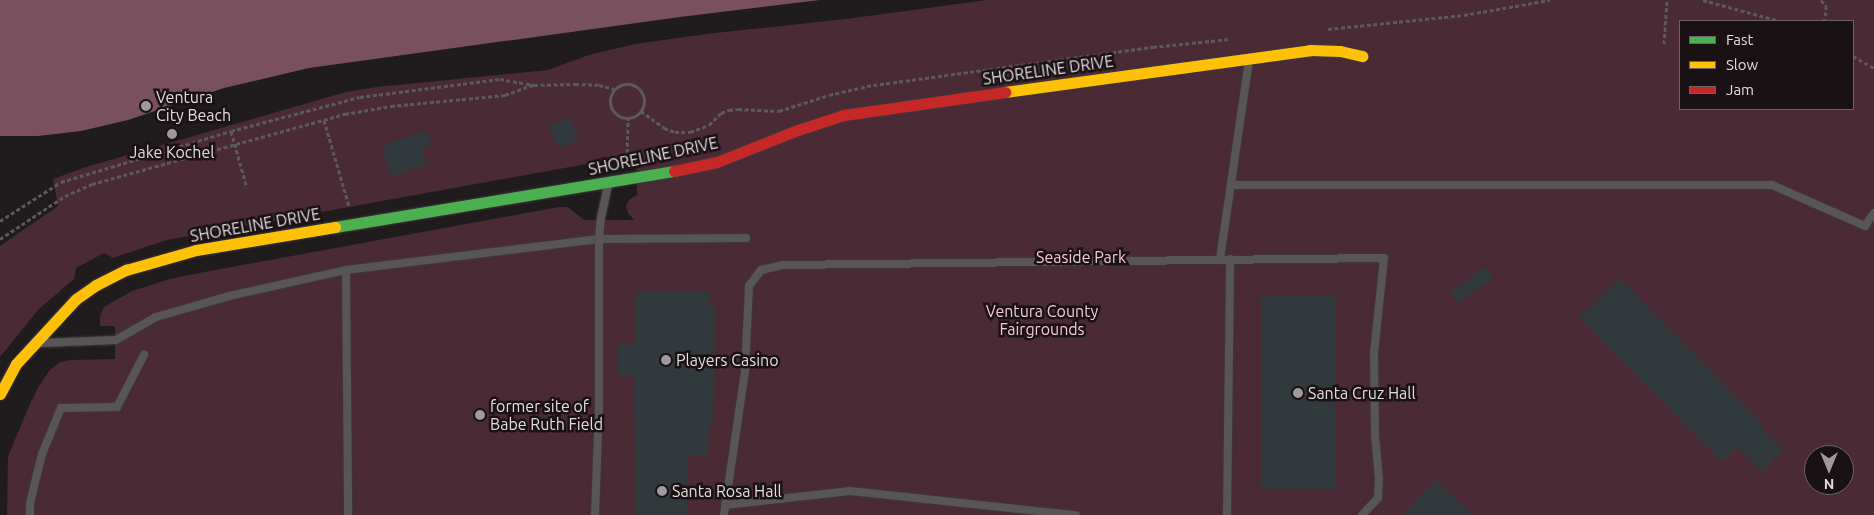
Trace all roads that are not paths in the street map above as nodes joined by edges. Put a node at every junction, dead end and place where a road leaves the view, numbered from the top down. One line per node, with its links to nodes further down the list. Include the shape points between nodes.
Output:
1 (1362, 56): 2 (street, SHORELINE DRIVE, via 1325,49)
2 (1250, 59): 3 (street, SHORELINE DRIVE, via 844,115 717,162); 4 (lane)
3 (608, 183): 7 (lane); 11 (street, SHORELINE DRIVE, via 196,250 126,270 96,284 76,299)
4 (1231, 185): 5 (lane, via 1772,185 1865,226); 8 (lane)
5 (1874, 213)
6 (746, 238): 7 (lane)
7 (599, 239): 10 (lane); 17 (lane, via 599,416)
8 (1220, 259): 9 (lane); 14 (lane, via 783,265 761,270 749,286 745,371)
9 (1230, 259): 20 (lane); 21 (lane, via 1384,258 1374,353 1378,498)
10 (346, 270): 11 (lane, via 229,296 156,317 116,340); 16 (lane)
11 (33, 345): 13 (street, SHORELINE DRIVE, via 16,364)
12 (144, 355): 15 (lane, via 117,407 61,408 42,454)
13 (0, 394)
14 (725, 505): 18 (lane); 19 (lane, via 850,492)
15 (30, 515)
16 (348, 515)
17 (595, 515)
18 (724, 515)
19 (1076, 515)
20 (1228, 515)
21 (1362, 515)

